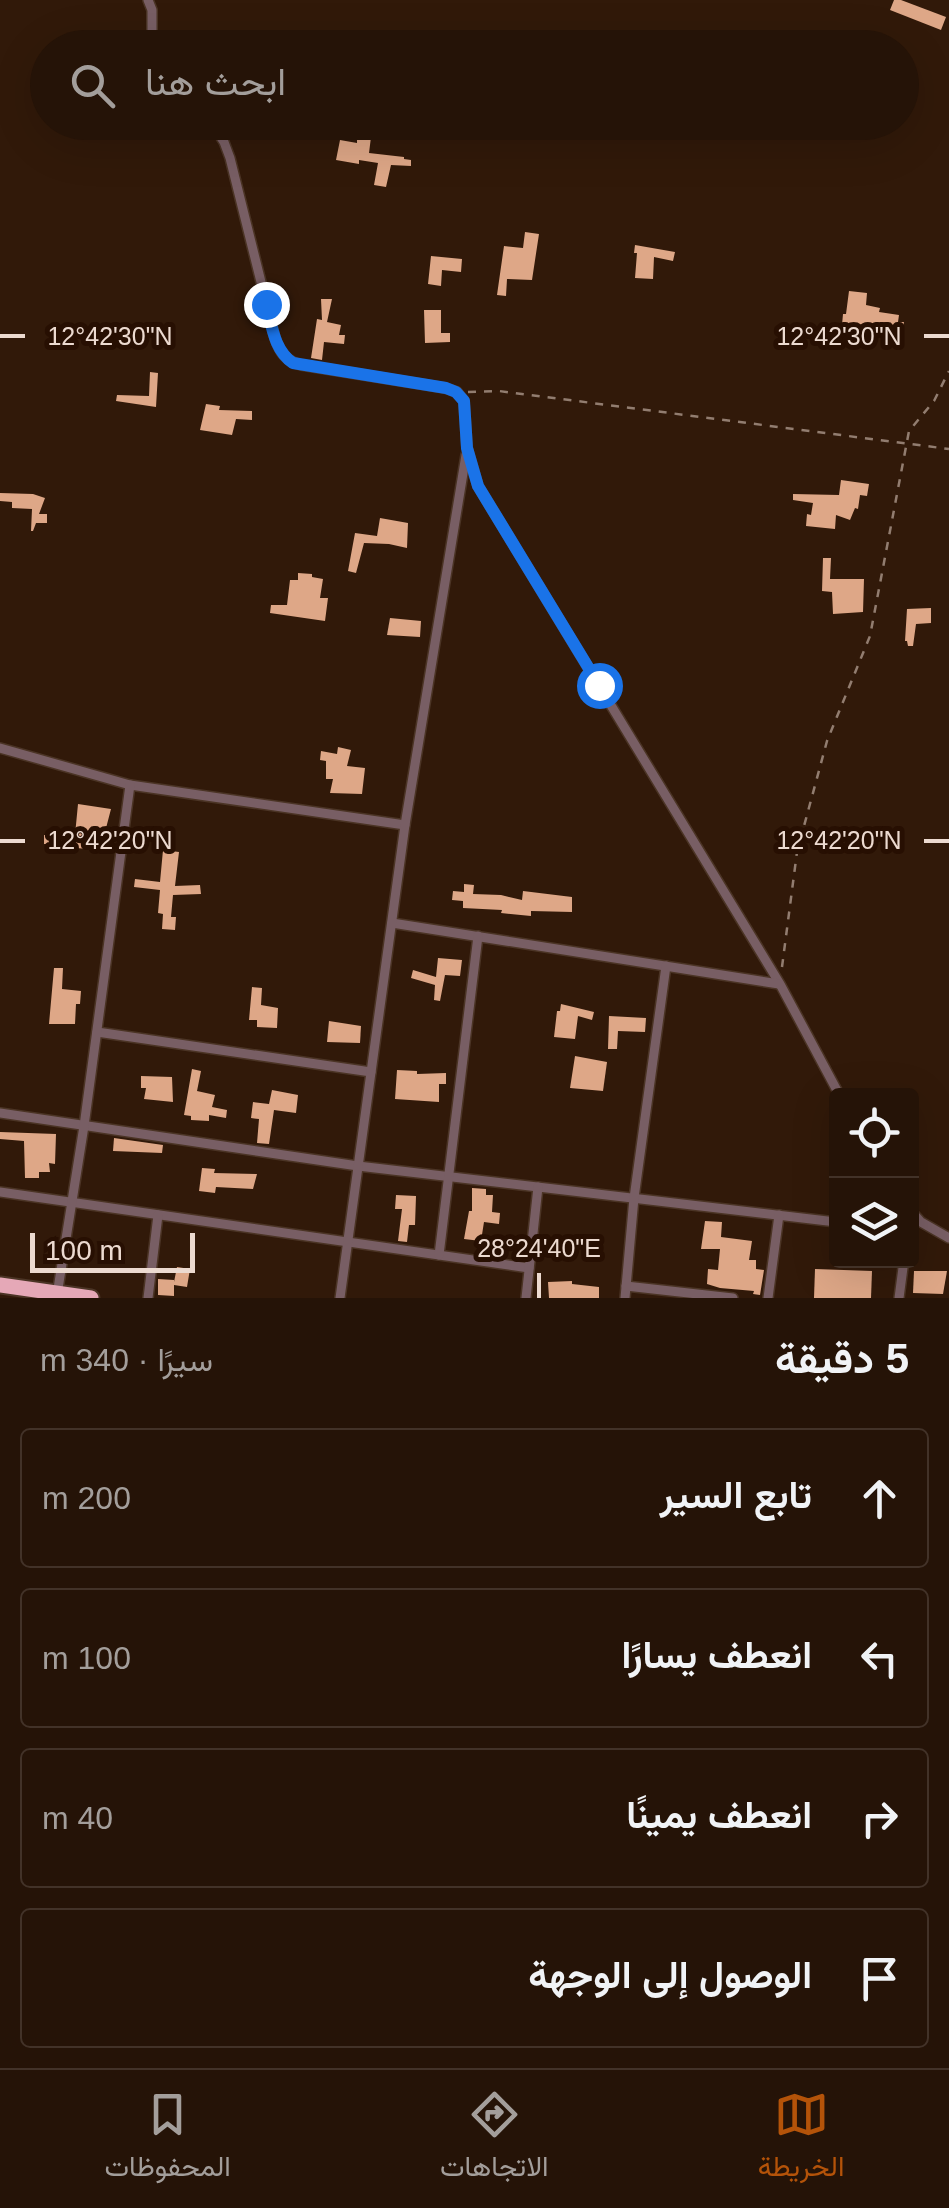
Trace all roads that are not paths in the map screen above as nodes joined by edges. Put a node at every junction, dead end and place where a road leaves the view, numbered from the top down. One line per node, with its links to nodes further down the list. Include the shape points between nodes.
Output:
1 (148, 0): 2 (street)
2 (152, 30)
3 (223, 140): 4 (street, via 281,353 301,365 456,392 466,406)
4 (467, 448): 7 (street); 11 (street, via 478,486)
5 (0, 748): 6 (street)
6 (130, 785): 7 (street); 12 (street)
7 (405, 824): 8 (street)
8 (392, 923): 9 (street); 13 (street)
9 (478, 936): 10 (street); 18 (street)
10 (666, 966): 11 (street); 21 (street)
11 (780, 984): 14 (street)
12 (97, 1032): 13 (street); 16 (street)
13 (371, 1072): 17 (street)
14 (836, 1088)
15 (0, 1113): 16 (street)
16 (84, 1126): 17 (street); 22 (street)
17 (358, 1166): 18 (street); 28 (street)
18 (449, 1176): 19 (street); 29 (street)
19 (538, 1187): 21 (street); 30 (street)
20 (0, 1192): 22 (street)
21 (634, 1198): 24 (street); 33 (street)
22 (72, 1202): 23 (street); 34 (street)
23 (158, 1214): 28 (street); 36 (street)
24 (779, 1215): 25 (street); 41 (street)
25 (829, 1221)
26 (919, 1223): 27 (street)
27 (949, 1238)
28 (348, 1242): 29 (street); 37 (street)
29 (439, 1255): 30 (street)
30 (529, 1268): 38 (street)
31 (903, 1268): 42 (street)
32 (0, 1285): 34 (highway)
33 (626, 1286): 39 (street); 40 (street)
34 (56, 1296): 35 (highway)
35 (91, 1298)
36 (148, 1298)
37 (340, 1298)
38 (526, 1298)
39 (625, 1298)
40 (733, 1298)
41 (768, 1298)
42 (899, 1298)

